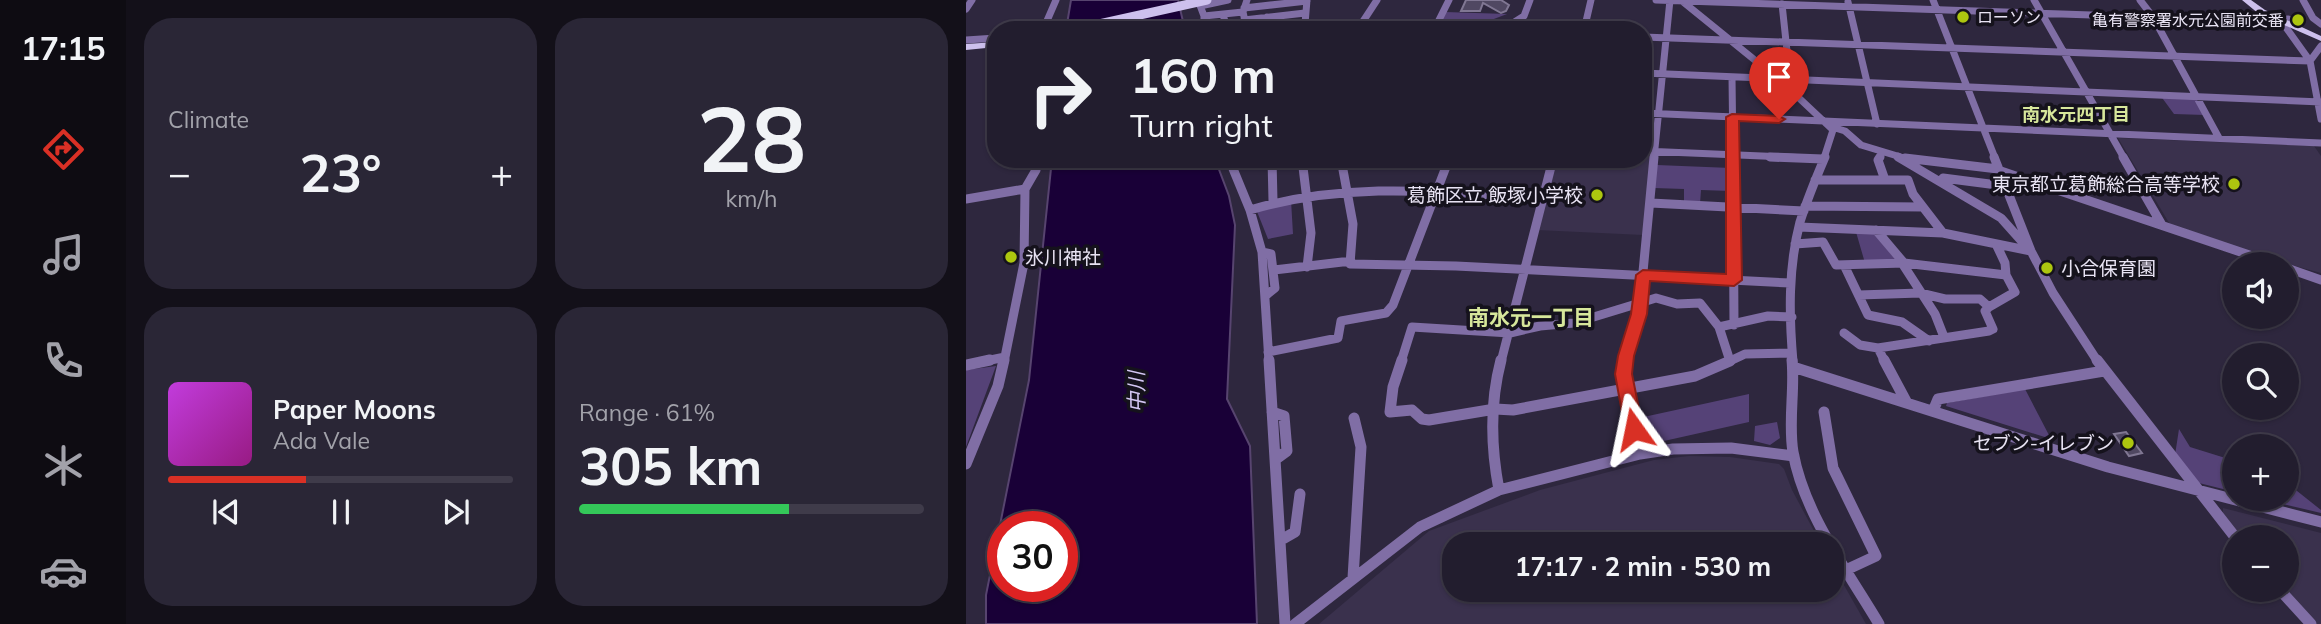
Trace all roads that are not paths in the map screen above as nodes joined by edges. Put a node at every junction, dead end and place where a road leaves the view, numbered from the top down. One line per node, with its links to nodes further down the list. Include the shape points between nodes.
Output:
1 (972, 0): 24 (street)
2 (1056, 0): 33 (street)
3 (1218, 0): 35 (main road, bridge)
4 (1228, 0): 19 (street)
5 (1247, 0): 27 (street)
6 (1377, 0): 40 (street)
7 (1449, 0): 41 (street)
8 (1530, 0): 42 (street, via 1524,16)
9 (1591, 0): 43 (street)
10 (1656, 0): 16 (street)
11 (2035, 0): 26 (street)
12 (2140, 0): 30 (street)
13 (2247, 0): 32 (main road)
14 (2303, 0): 44 (street)
15 (1307, 1): 25 (street); 27 (street)
16 (1671, 1): 17 (street); 47 (street)
17 (1682, 1): 18 (street); 48 (street)
18 (1704, 1): 20 (street)
19 (1202, 2): 29 (street); 34 (main road, bridge)
20 (1752, 2): 22 (street)
21 (1849, 3): 22 (street); 23 (street); 52 (street)
22 (1782, 4): 49 (street)
23 (1935, 5): 26 (street); 54 (street)
24 (966, 9)
25 (1305, 13): 31 (street); 39 (street)
26 (2042, 13): 30 (street); 55 (street)
27 (1244, 14): 28 (street); 31 (street); 38 (street)
28 (1223, 15): 29 (street); 37 (street)
29 (1204, 16): 36 (street)
30 (2153, 17): 32 (street); 56 (street)
31 (1267, 18)
32 (2285, 20): 45 (main road); 57 (street)
33 (1047, 21)
34 (1114, 21)
35 (1125, 21)
36 (1204, 21)
37 (1225, 21)
38 (1245, 21)
39 (1305, 21)
40 (1364, 21)
41 (1438, 21)
42 (1516, 21)
43 (1586, 21)
44 (2321, 24)
45 (2321, 36)
46 (1652, 37): 47 (street)
47 (1667, 38): 48 (street); 59 (street)
48 (1728, 40): 49 (street); 61 (street)
49 (1786, 42): 52 (street); 62 (street)
50 (987, 43): 51 (main road)
51 (966, 45)
52 (1859, 45): 54 (street); 63 (street)
53 (2321, 46): 57 (street)
54 (1952, 48): 55 (street); 64 (street)
55 (2063, 52): 56 (street); 65 (street)
56 (2175, 56): 57 (street); 66 (street)
57 (2310, 61): 67 (street)
58 (1652, 73): 59 (street)
59 (1664, 74): 60 (street); 69 (street)
60 (1732, 77): 61 (street); 70 (street)
61 (1777, 78): 62 (street); 72 (street)
62 (1790, 79): 63 (street)
63 (1868, 82): 64 (street); 73 (street)
64 (1966, 86): 65 (street); 74 (street)
65 (2085, 90): 66 (street); 75 (street)
66 (2196, 94): 67 (street); 76 (street)
67 (2319, 102): 71 (street)
68 (1652, 114): 69 (street)
69 (1659, 114): 70 (street); 79 (street)
70 (1732, 117): 72 (street); 81 (street)
71 (2321, 119)
72 (1828, 124): 73 (street); 80 (street); 83 (street, via 1833,133)
73 (1877, 124): 74 (street)
74 (1982, 128): 75 (street); 91 (street)
75 (2110, 134): 76 (street); 110 (street)
76 (2219, 138): 77 (street)
77 (2321, 143)
78 (1652, 152): 79 (street)
79 (1656, 152): 81 (street); 104 (street)
80 (1882, 153): 82 (street); 94 (street, via 1878,160)
81 (1733, 155): 83 (street); 105 (street)
82 (1898, 157): 91 (street); 92 (street)
83 (1823, 159): 93 (street)
84 (1036, 168): 96 (street)
85 (1233, 168): 109 (street)
86 (1272, 168): 103 (street)
87 (1303, 168): 99 (street)
88 (1344, 168): 97 (street)
89 (1445, 168): 98 (street)
90 (1551, 168): 101 (street)
91 (1998, 169): 95 (street); 110 (street)
92 (1935, 177): 95 (street); 116 (street, via 2001,218)
93 (1815, 180): 94 (street); 107 (street)
94 (1885, 180): 106 (street, via 1908,180)
95 (2005, 186): 116 (street)
96 (1025, 189): 100 (street); 147 (street, via 1022,275)
97 (1350, 190): 98 (street); 99 (street); 119 (street, via 1355,234)
98 (1435, 193): 101 (street); 121 (street)
99 (1306, 196): 103 (street); 123 (street, via 1312,245)
100 (976, 197): 102 (street); 108 (street)
101 (1543, 198): 124 (street)
102 (966, 199)
103 (1273, 201): 109 (street)
104 (1651, 203): 105 (street); 127 (street)
105 (1733, 207): 107 (street); 129 (street)
106 (1923, 207): 107 (street); 113 (street)
107 (1805, 208): 111 (street)
108 (966, 210)
109 (1250, 210): 117 (street)
110 (2162, 225): 118 (street)
111 (1799, 227): 112 (street); 114 (street)
112 (1876, 230): 113 (street); 120 (street)
113 (1943, 233): 115 (street)
114 (1795, 244): 122 (street, via 1822,242 1836,265); 131 (street)
115 (1996, 244): 116 (street); 128 (street)
116 (2031, 251): 151 (street)
117 (1262, 252): 125 (street, via 1271,254); 134 (street)
118 (2241, 252)
119 (1351, 263): 121 (street); 123 (street)
120 (1903, 263): 122 (street); 128 (street); 132 (street)
121 (1407, 265): 124 (street); 145 (street, via 1386,313 1341,321 1338,338)
122 (1844, 265): 133 (street)
123 (1307, 267): 125 (street)
124 (1525, 269): 127 (street); 140 (street)
125 (1273, 271): 134 (street, via 1275,288)
126 (2299, 272): 130 (street)
127 (1643, 275): 129 (street); 135 (street)
128 (2006, 275): 136 (street, via 2015,292)
129 (1734, 280): 131 (street); 138 (street)
130 (2321, 280)
131 (1790, 283): 137 (street)
132 (1920, 293): 133 (street); 136 (street, via 1980,299); 142 (street)
133 (1859, 295): 143 (street, via 1868,315 1913,326)
134 (1265, 296): 145 (street)
135 (1640, 303): 139 (street, via 1656,298 1677,304 1700,303); 140 (street, via 1574,323); 152 (street, via 1626,356)
136 (1989, 307): 142 (street, via 1985,311 1993,329)
137 (1792, 317): 138 (street, via 1768,316); 146 (street)
138 (1734, 325): 139 (street)
139 (1719, 327): 148 (street)
140 (1510, 332): 154 (street, via 1497,376); 154 (street, via 1412,327 1390,412 1412,410 1429,420)
141 (1844, 332): 144 (street, via 1860,345)
142 (1944, 337): 143 (street)
143 (1929, 341): 144 (street)
144 (1878, 348): 153 (street)
145 (1268, 352): 166 (street, via 1272,412 1284,416 1286,433 1287,452 1276,459)
146 (1791, 353): 148 (street, via 1745,354); 150 (street)
147 (1005, 357): 149 (street); 160 (street)
148 (1730, 360): 152 (street, via 1695,376)
149 (966, 365)
150 (1793, 367): 153 (street); 159 (street, via 1790,422)
151 (2104, 371): 155 (street, via 1938,399); 162 (street)
152 (1625, 387): 154 (street, via 1513,410); 158 (street)
153 (1907, 403): 155 (street)
154 (1495, 409): 161 (street, via 1492,453)
155 (1933, 411): 162 (street)
156 (1824, 412): 167 (street, via 1833,468 1876,556)
157 (1354, 418): 168 (street, via 1361,447)
158 (1640, 454): 159 (street, via 1707,447); 161 (street)
159 (1794, 456): 167 (street, via 1809,500)
160 (966, 464)
161 (1499, 490): 168 (street, via 1420,527)
162 (2198, 492): 164 (street); 165 (street)
163 (1300, 494): 166 (street, via 1295,532)
164 (2321, 522)
165 (2225, 525)
166 (1281, 540): 170 (street)
167 (1847, 569): 172 (street)
168 (1353, 578): 171 (street)
169 (2291, 602): 173 (street)
170 (1285, 624)
171 (1295, 624)
172 (1879, 624)
173 (2311, 624)

